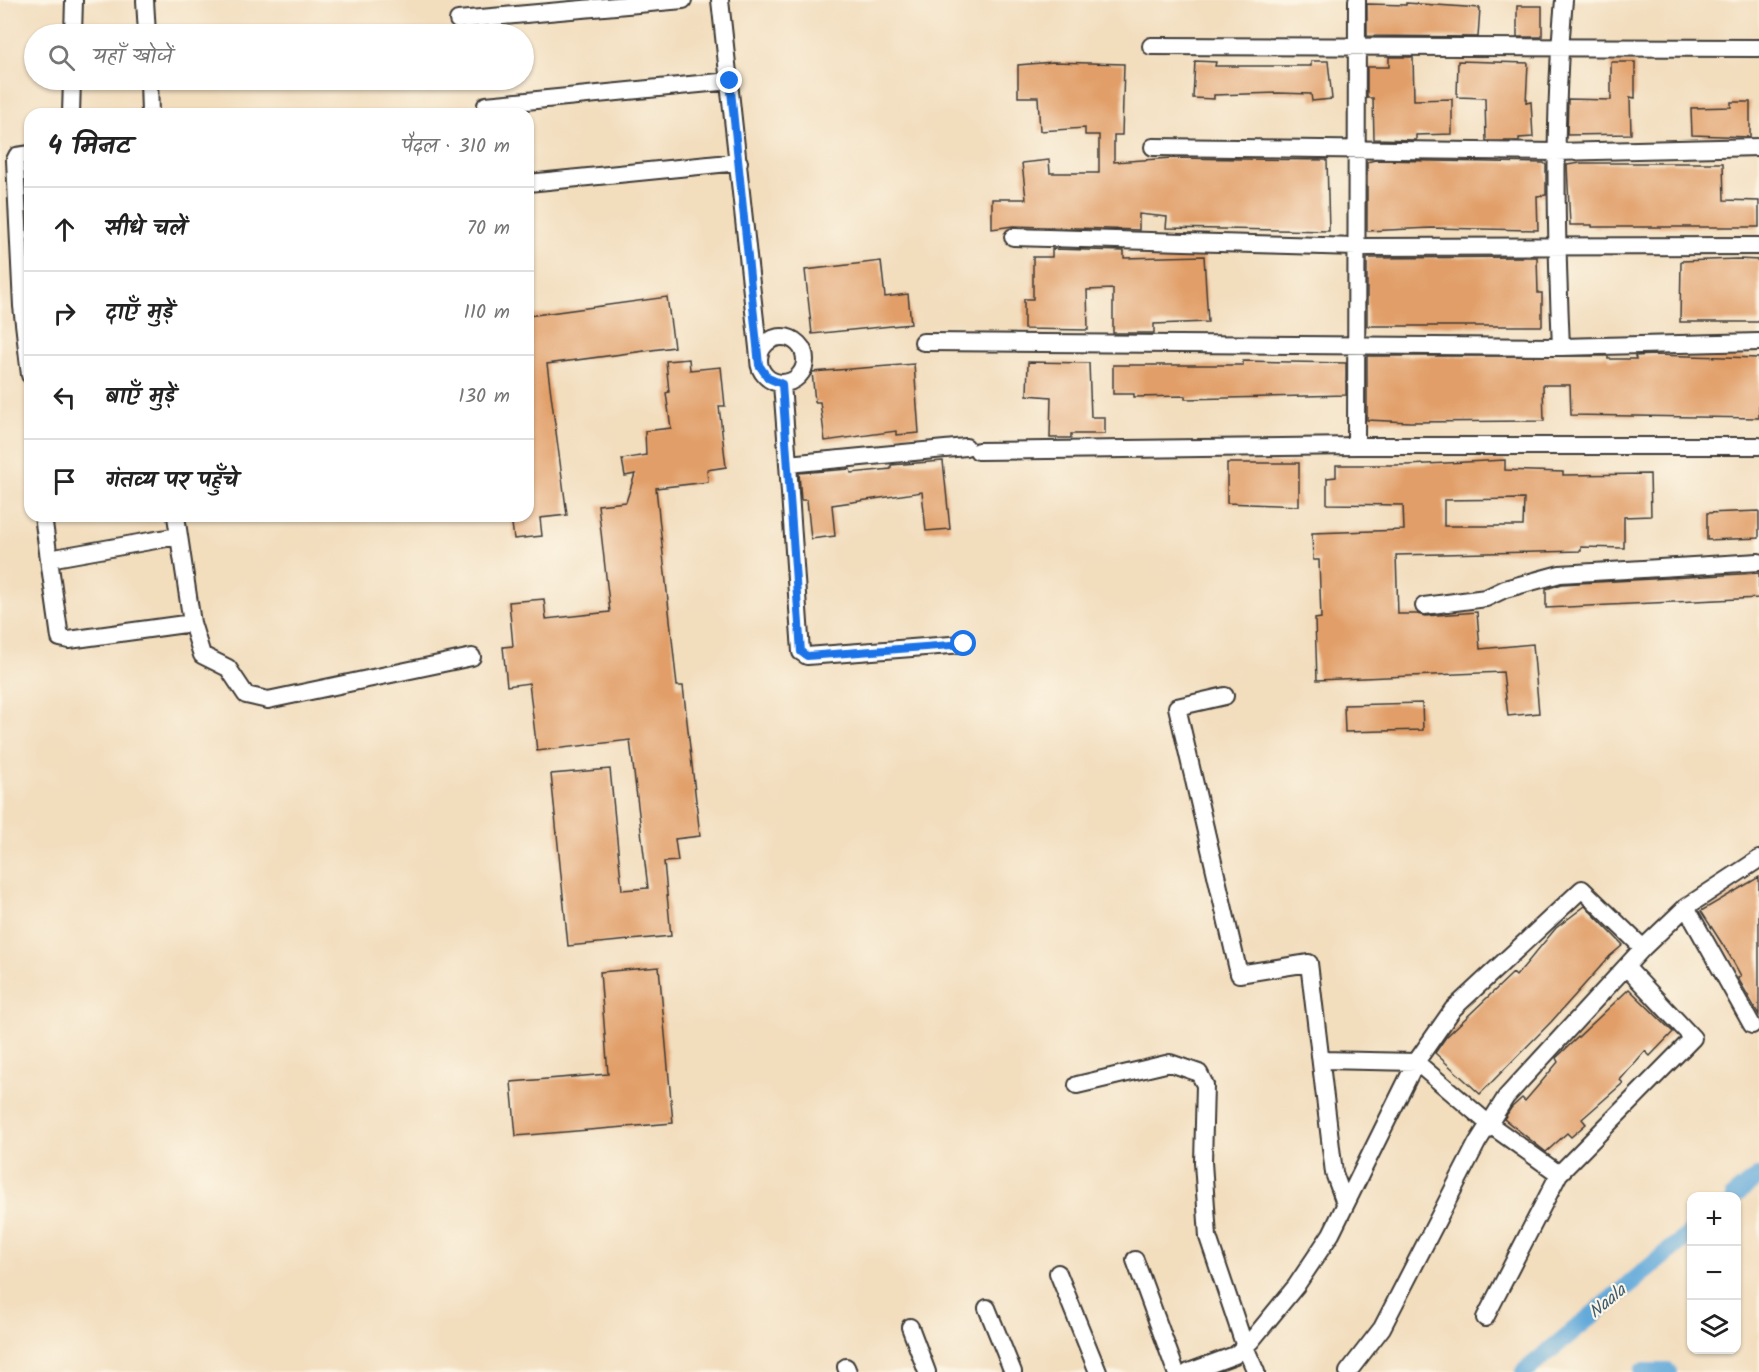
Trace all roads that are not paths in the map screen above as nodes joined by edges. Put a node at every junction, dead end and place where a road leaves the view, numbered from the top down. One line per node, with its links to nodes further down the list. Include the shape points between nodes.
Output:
1 (74, 0): 8 (street)
2 (145, 0): 9 (street)
3 (683, 0): 7 (street)
4 (720, 0): 14 (street)
5 (1356, 0): 11 (street)
6 (1564, 0): 13 (street)
7 (458, 20)
8 (73, 24)
9 (146, 24)
10 (1151, 46): 11 (street)
11 (1355, 47): 13 (street); 22 (street)
12 (1759, 48): 13 (street)
13 (1560, 49): 23 (street)
14 (730, 81): 17 (street); 25 (street)
15 (72, 90): 18 (street)
16 (149, 90): 19 (street)
17 (486, 105)
18 (72, 108)
19 (150, 108)
20 (1153, 147): 22 (street)
21 (1759, 147): 23 (street)
22 (1357, 150): 23 (street); 30 (street)
23 (1556, 152): 31 (street)
24 (24, 155): 27 (street, via 15,160)
25 (739, 162): 26 (street); 36 (street)
26 (534, 182)
27 (24, 230)
28 (1013, 237): 30 (street)
29 (1759, 246): 31 (street)
30 (1356, 247): 31 (street); 34 (street)
31 (1556, 248): 35 (street)
32 (923, 342): 34 (street)
33 (1759, 342): 35 (street)
34 (1356, 345): 35 (street); 38 (street)
35 (1561, 347)
36 (759, 357): 37 (street, via 762,372); 37 (street, via 766,343 773,339 788,337 801,346 806,360 801,374)
37 (782, 384): 40 (street)
38 (1356, 446): 39 (street); 40 (street, via 972,449)
39 (1759, 446)
40 (788, 464): 48 (street, via 801,652 807,656)
41 (44, 522): 44 (street)
42 (177, 522): 43 (street)
43 (178, 536): 44 (street); 47 (street)
44 (49, 558): 47 (street, via 60,638 69,640)
45 (1759, 562): 46 (street, via 1560,574 1486,598)
46 (1424, 606)
47 (192, 623): 49 (street, via 202,656 228,668 246,695 268,700)
48 (964, 644)
49 (472, 657)
50 (1225, 696): 56 (street, via 1177,707 1239,974 1309,963)
51 (1759, 859): 52 (street)
52 (1686, 907): 53 (street); 55 (street)
53 (1643, 948): 54 (street); 57 (street, via 1582,889 1453,1009)
54 (1626, 967): 59 (street, via 1506,1097); 60 (street, via 1693,1038)
55 (1752, 1025)
56 (1322, 1060): 57 (street); 61 (street, via 1334,1173)
57 (1416, 1062): 59 (street); 61 (street)
58 (1077, 1085): 67 (street, via 1170,1063 1199,1072 1205,1085 1203,1162 1208,1237)
59 (1489, 1124): 60 (street); 74 (street, via 1382,1328)
60 (1559, 1174): 65 (street)
61 (1346, 1203): 67 (street, via 1331,1234 1296,1286)
62 (1135, 1260): 71 (street)
63 (1058, 1272): 70 (street)
64 (987, 1308): 69 (street)
65 (1485, 1318)
66 (910, 1327): 68 (street)
67 (1245, 1347): 72 (street, via 1235,1355); 73 (street)
68 (927, 1372)
69 (1013, 1372)
70 (1098, 1372)
71 (1176, 1372)
72 (1189, 1372)
73 (1256, 1372)
74 (1348, 1372)

